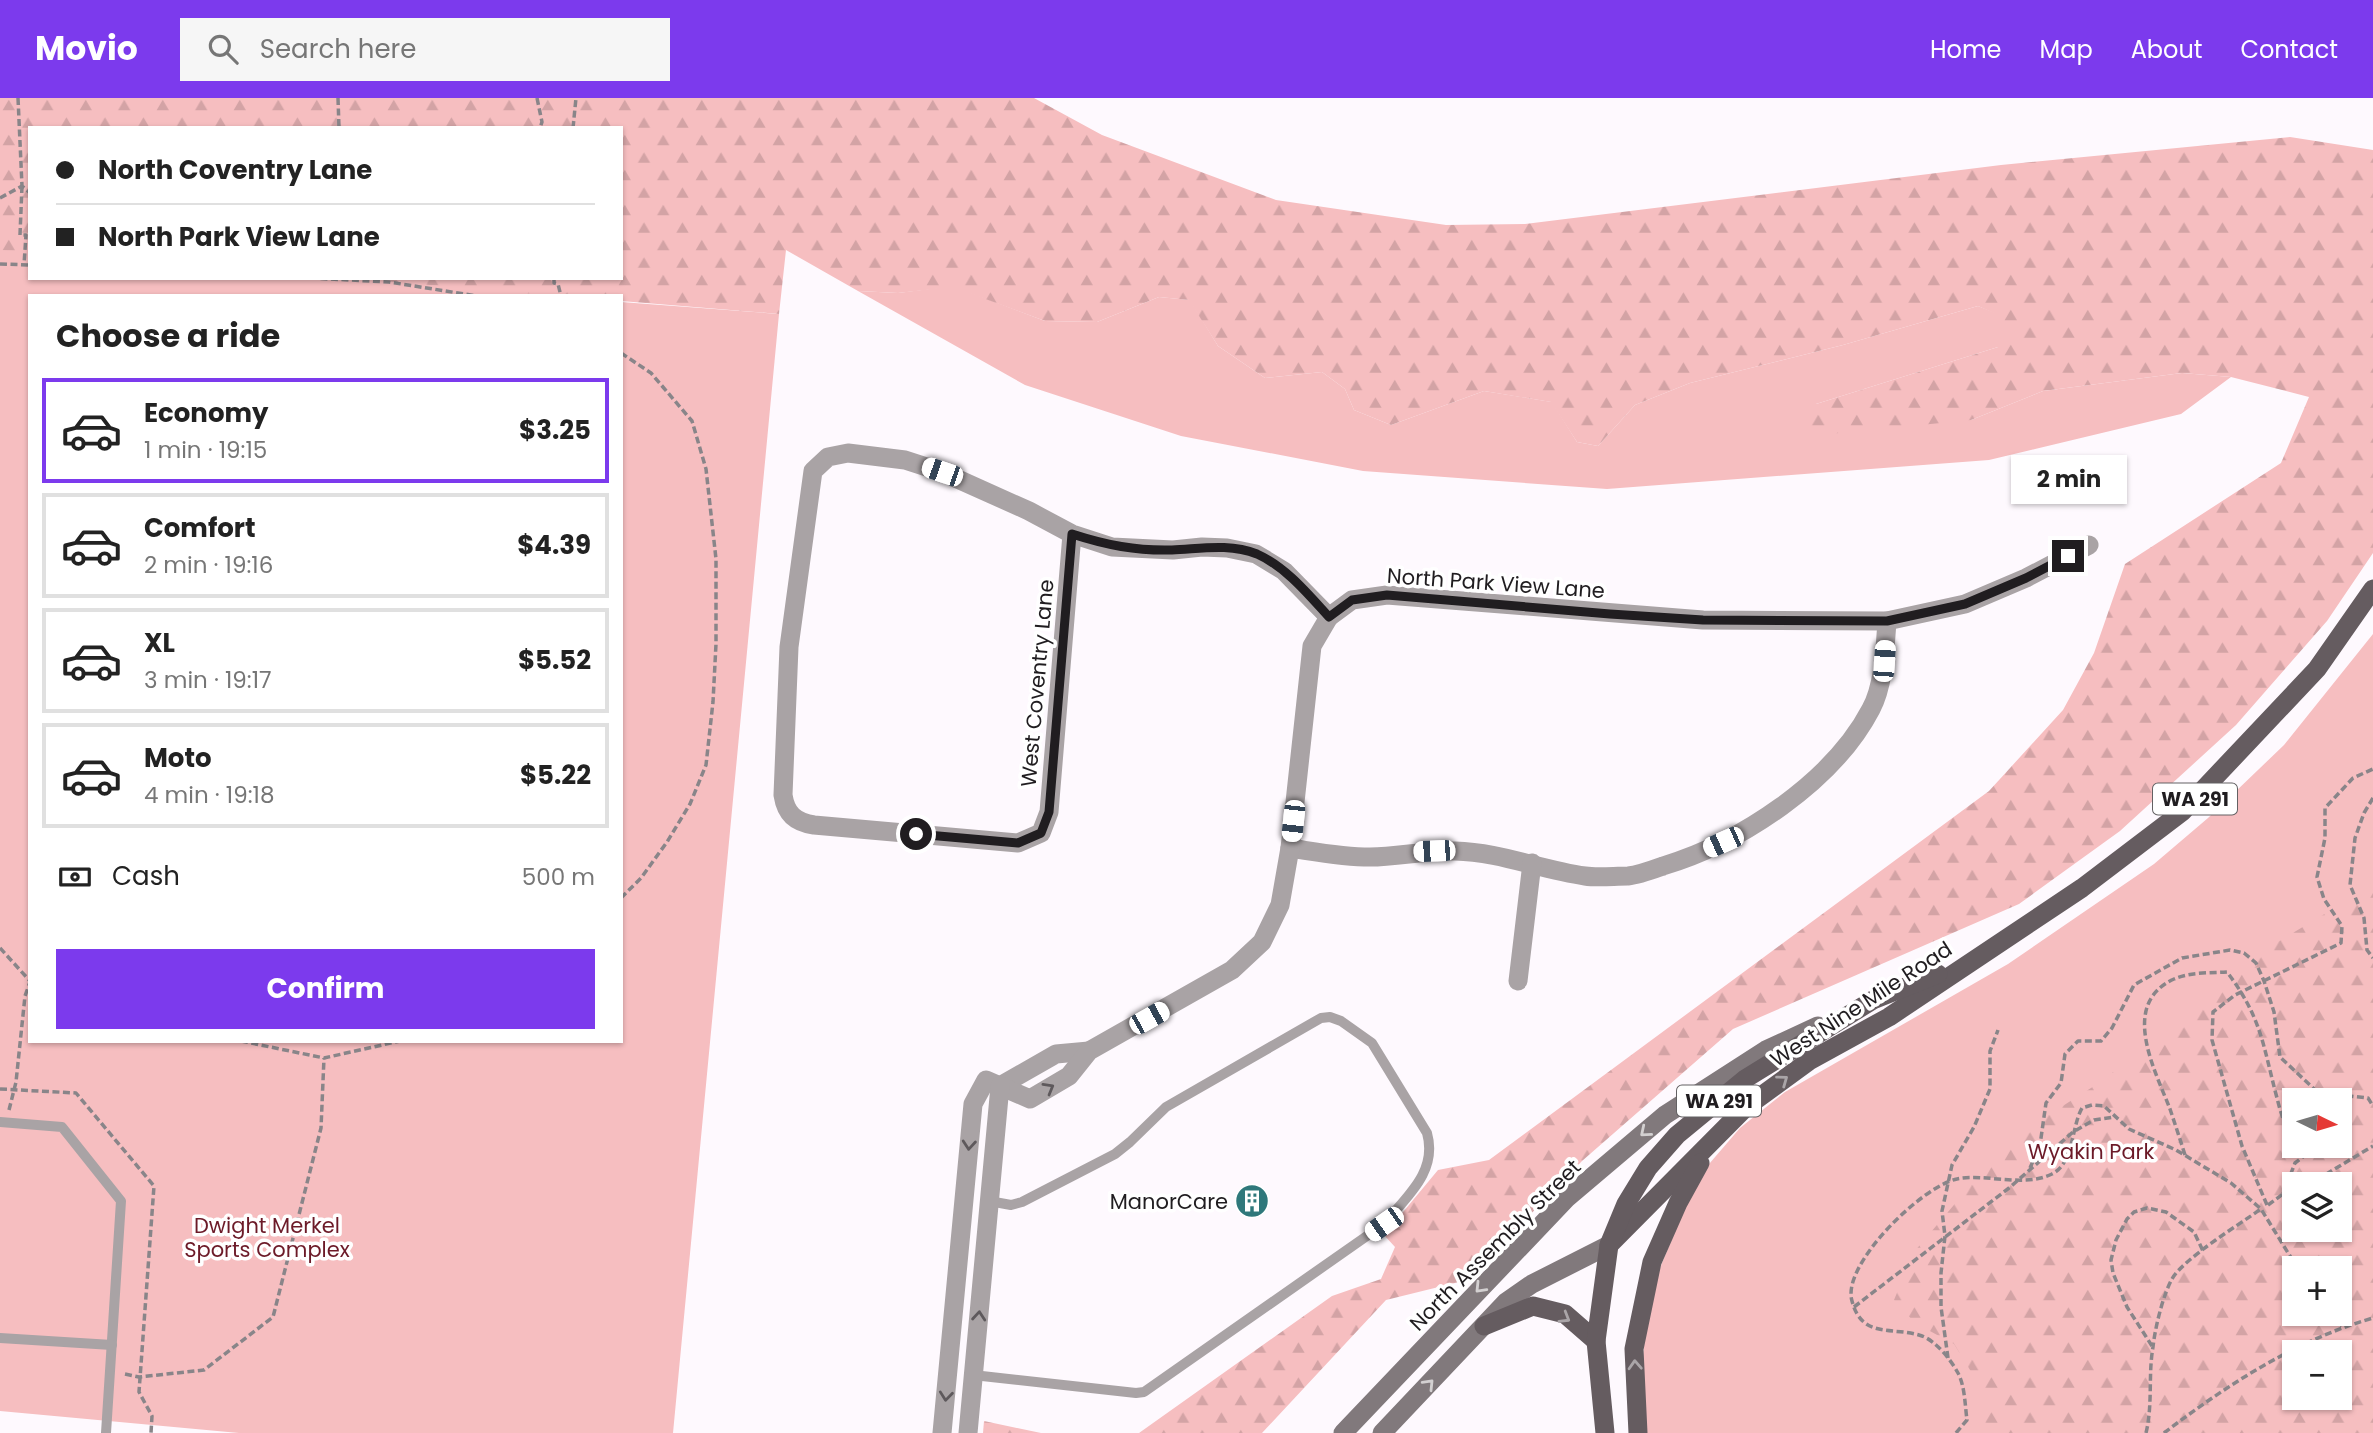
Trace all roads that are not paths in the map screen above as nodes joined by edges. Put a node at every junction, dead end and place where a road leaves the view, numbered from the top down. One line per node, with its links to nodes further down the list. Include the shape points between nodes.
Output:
1 (1072, 534): 1 (street, West Coventry Lane, via 1049,812 1041,833 1018,843 814,825 791,817 783,794 789,647 813,471 828,457 848,453 905,460 1029,511); 4 (street, via 1112,547 1227,548 1256,554 1284,572)
2 (2090, 545): 5 (street, North Park View Lane, via 1965,604)
3 (2373, 589): 8 (main road, West Nine Mile Road / WA 291, via 2318,669 2182,812 2082,888)
4 (1329, 617): 5 (street, North Park View Lane, via 1352,600 1387,595 1703,620); 6 (street, via 1312,646)
5 (1887, 621): 7 (street, via 1873,707 1849,746 1811,783 1767,815 1723,842 1632,876 1586,876)
6 (1290, 848): 7 (street, via 1372,857 1453,850); 11 (street, via 1280,905 1262,942 1232,970 1089,1051 1069,1076 1030,1099)
7 (1532, 863): 9 (street)
8 (1972, 960): 10 (main road, West Nine Mile Road / WA 291); 13 (main road, West Nine Mile Road / WA 291, one-way to 8, via 1746,1107 1809,1062 1889,1017)
9 (1518, 981)
10 (1873, 1000): 16 (main road, West Nine Mile Road / WA 291, via 1745,1079 1677,1135 1648,1167); 26 (main road, North Assembly Street, one-way to 26, via 1766,1050 1665,1115 1567,1198)
11 (993, 1083): 14 (street, one-way to 14, via 973,1104); 15 (street)
12 (4, 1122): 20 (lane, via 62,1127 121,1201)
13 (1713, 1141): 16 (main road); 29 (main road, WA 291, one-way to 13, via 1634,1349 1652,1262)
14 (964, 1198): 15 (street); 21 (street)
15 (989, 1201): 22 (street, one-way to 15); 22 (lane, via 1022,1202 1115,1154 1166,1107 1321,1018 1341,1021 1372,1044 1430,1145 1428,1167 1384,1224 1143,1392)
16 (1609, 1245): 17 (main road, via 1532,1284); 19 (main road, WA 291)
17 (1484, 1325): 19 (main road, one-way to 19, via 1533,1306 1564,1314); 27 (main road, one-way to 17)
18 (0, 1338): 20 (lane)
19 (1596, 1341): 28 (main road, WA 291)
20 (111, 1345): 23 (lane)
21 (948, 1368): 22 (street); 24 (street, one-way to 24)
22 (973, 1375): 25 (street)
23 (106, 1433)
24 (942, 1433)
25 (968, 1433)
26 (1343, 1433)
27 (1382, 1433)
28 (1605, 1433)
29 (1638, 1433)

